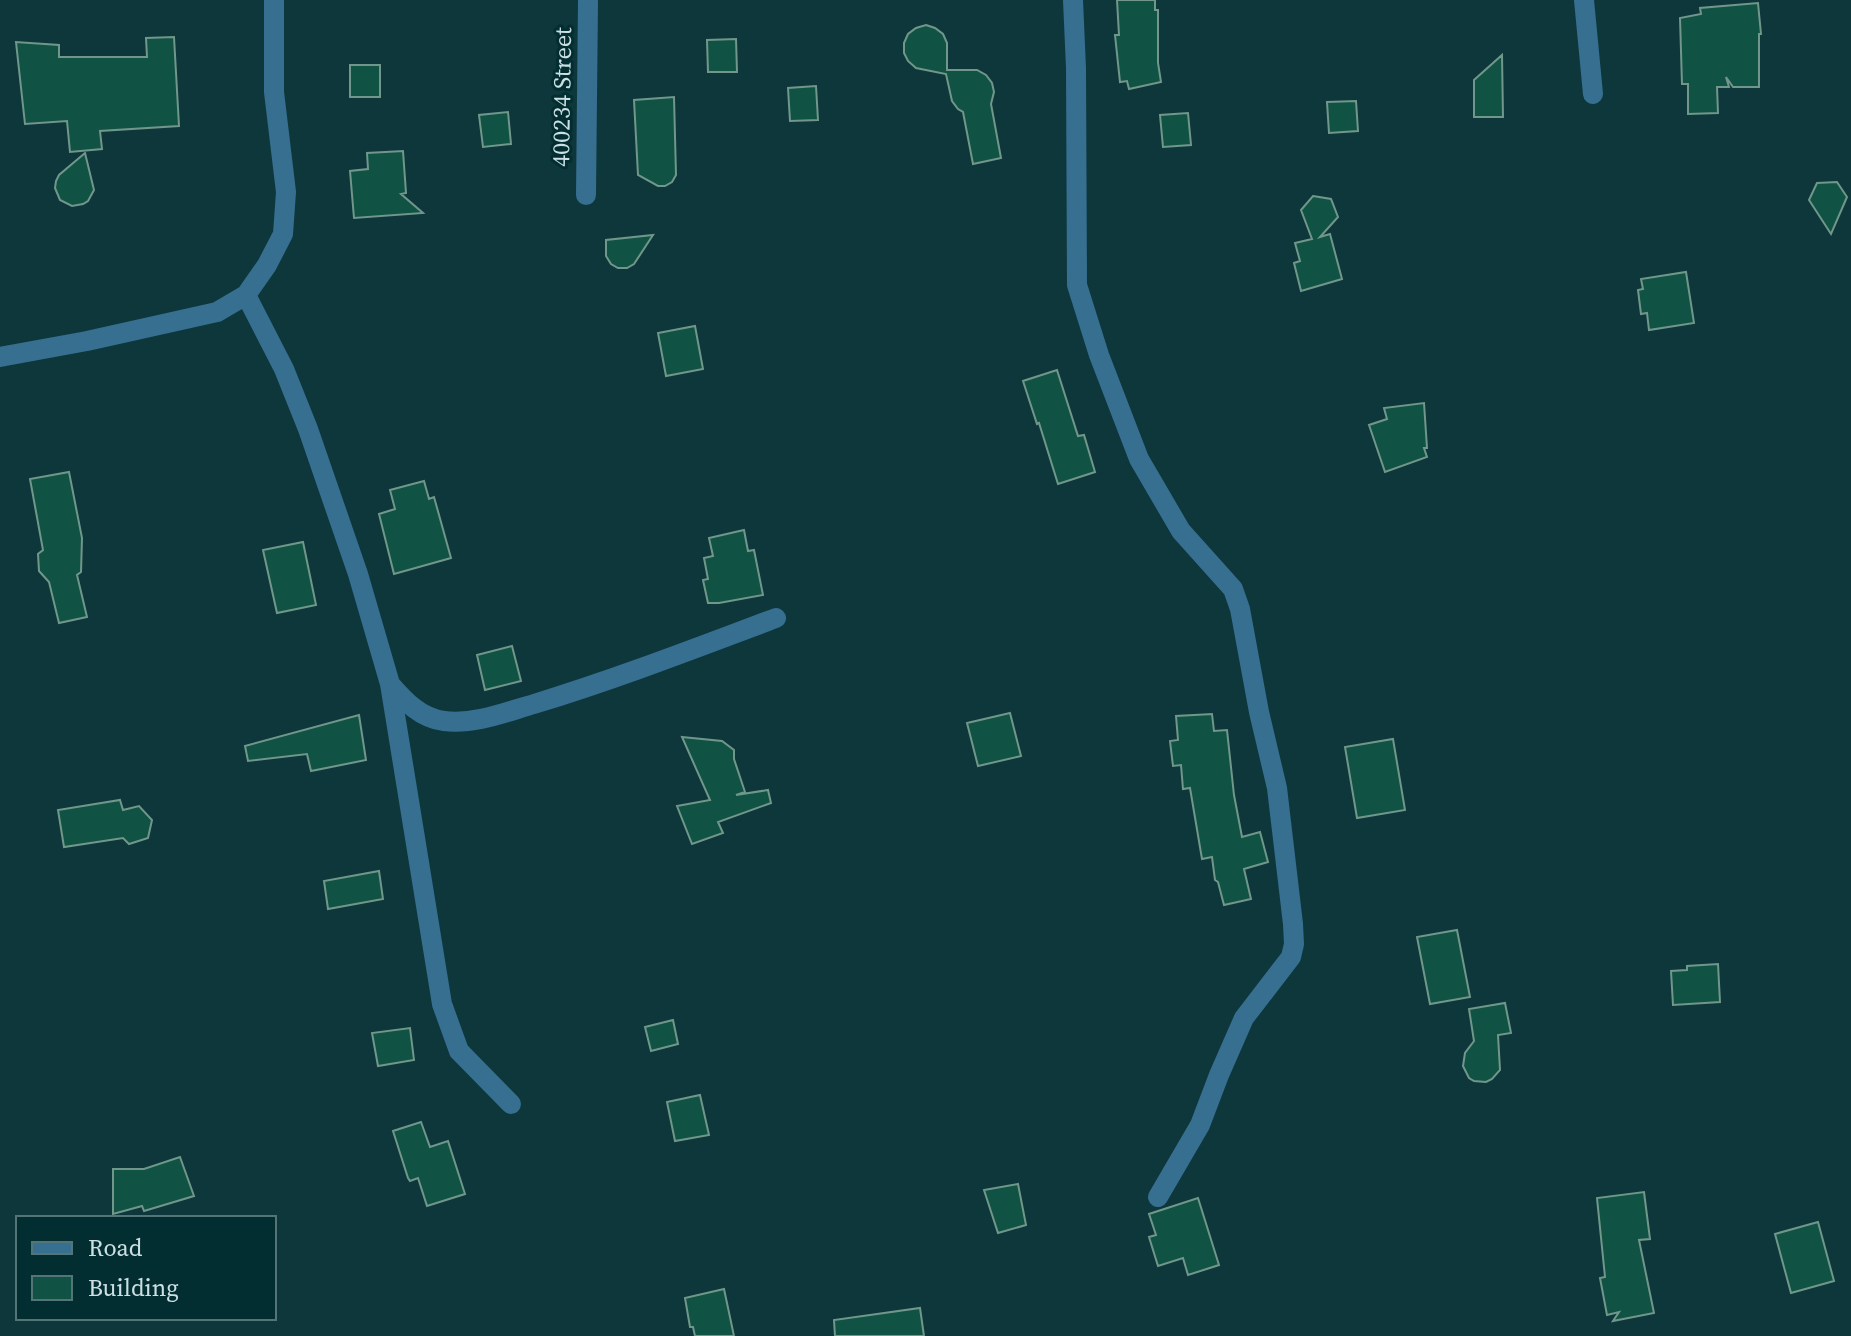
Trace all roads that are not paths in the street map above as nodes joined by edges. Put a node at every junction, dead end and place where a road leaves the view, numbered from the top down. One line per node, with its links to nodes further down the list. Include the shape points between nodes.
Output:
1 (274, 0): 7 (street, via 274,92 286,192 283,234)
2 (588, 0): 6 (street, 400234 Street)
3 (1073, 0): 12 (street, via 1077,285 1139,459 1181,531 1233,589 1240,609 1277,788 1293,924 1291,957 1244,1018 1200,1125)
4 (1584, 0): 5 (street)
5 (1593, 94)
6 (586, 195)
7 (246, 295): 8 (street, via 217,312); 10 (street, via 308,429)
8 (0, 357)
9 (776, 618): 10 (street, via 586,688 478,719 434,719 406,702)
10 (390, 684): 11 (street, via 442,1004 459,1051)
11 (511, 1104)
12 (1158, 1197)

